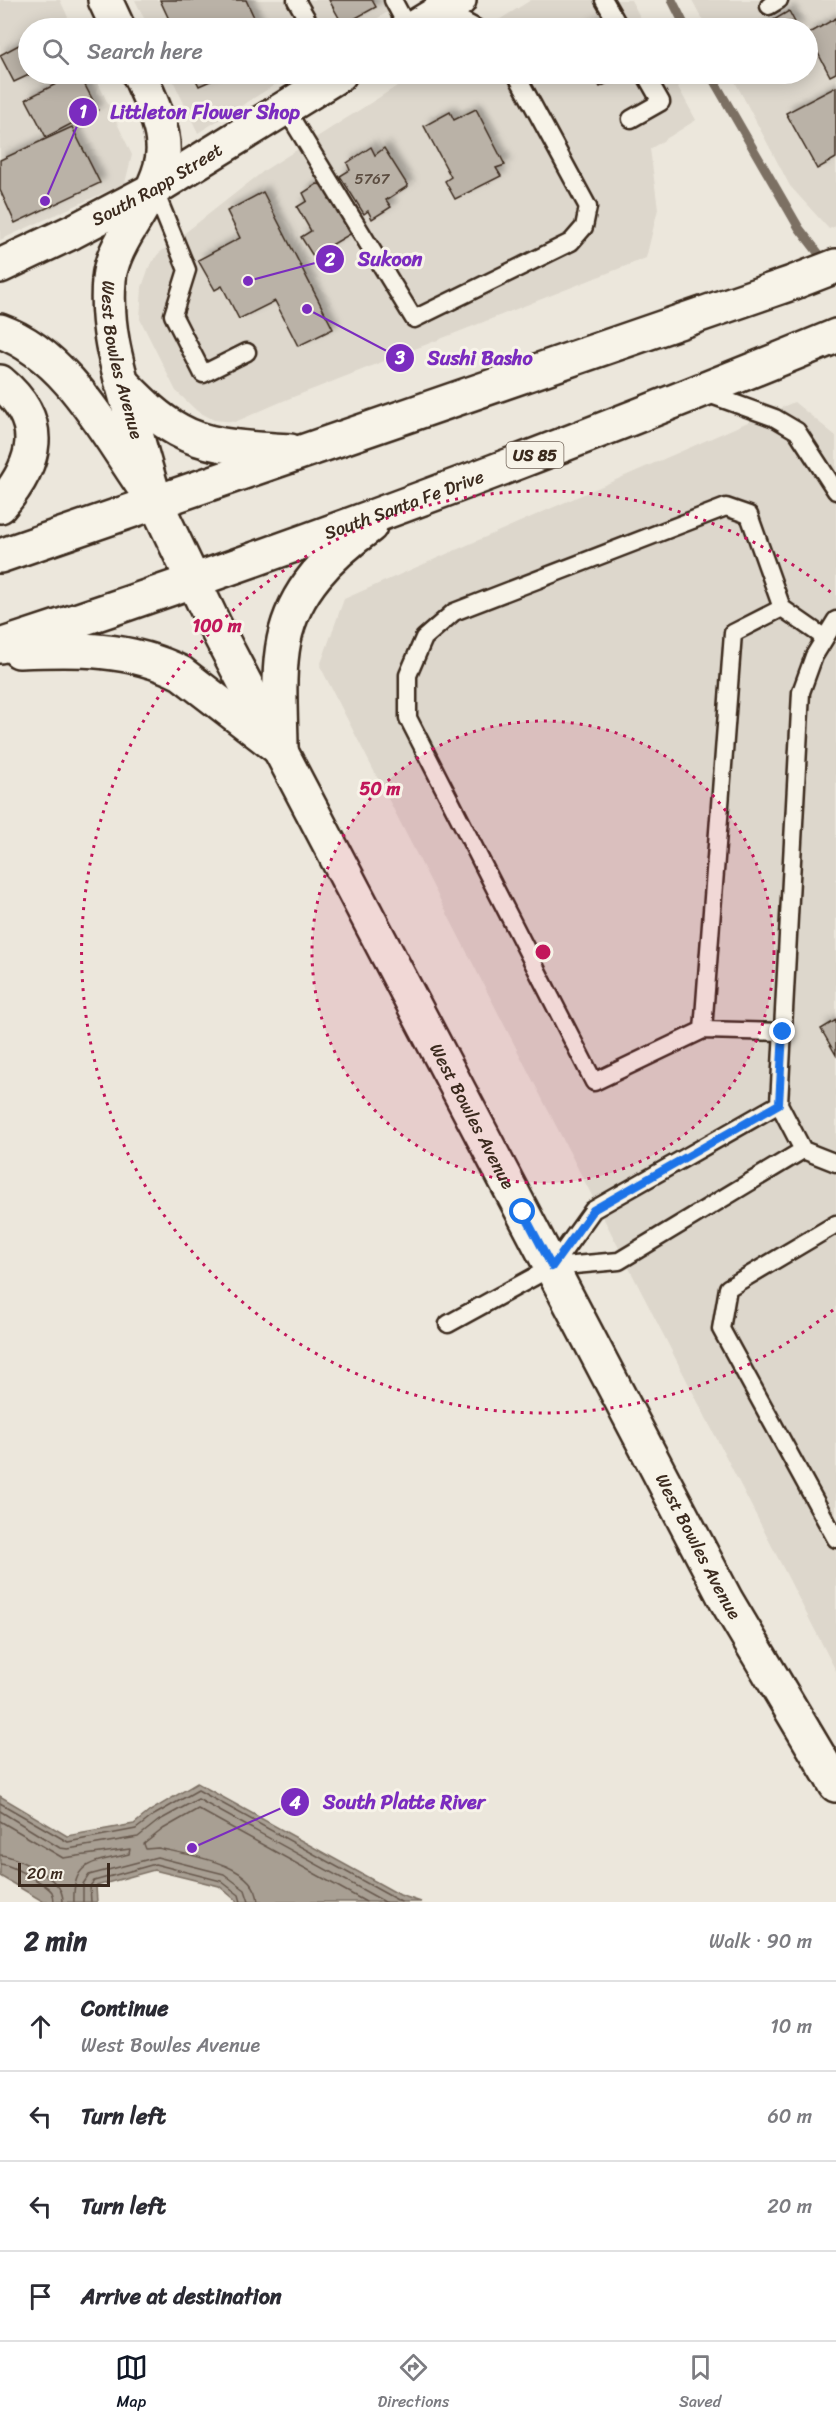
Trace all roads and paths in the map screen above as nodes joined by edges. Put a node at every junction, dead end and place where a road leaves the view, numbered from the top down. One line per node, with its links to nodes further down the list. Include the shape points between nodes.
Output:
1 (105, 0): 6 (main road)
2 (296, 0): 7 (lane)
3 (393, 0): 8 (lane)
4 (604, 0): 11 (lane)
5 (451, 5): 9 (main road); 10 (lane)
6 (113, 18)
7 (306, 18)
8 (404, 18)
9 (428, 18)
10 (465, 18)
11 (614, 18)
12 (143, 84): 18 (main road, via 165,144 164,162)
13 (322, 84): 16 (main road, South Rapp Street)
14 (521, 84): 16 (lane, via 588,207 584,226 571,242 414,319)
15 (651, 84): 17 (lane, via 661,102)
16 (285, 108): 18 (main road, South Rapp Street)
17 (631, 119)
18 (154, 189): 19 (main road, South Rapp Street); 23 (lane, via 188,270 173,315 203,374); 25 (main road, West Bowles Avenue, via 118,246 109,278 112,349)
19 (0, 266)
20 (836, 266): 27 (main road)
21 (0, 331): 29 (main road, West Bowles Avenue, via 39,352 61,371)
22 (836, 336): 26 (main road, South Santa Fe Drive / US 85)
23 (247, 352)
24 (0, 382): 30 (main road, via 25,408 32,445 23,475)
25 (122, 382): 27 (main road, via 146,407 180,432 227,445); 29 (main road, West Bowles Avenue)
26 (700, 391): 28 (lane, via 776,418 797,431); 31 (main road, South Santa Fe Drive / US 85)
27 (301, 451): 29 (main road)
28 (836, 491)
29 (156, 503): 32 (main road); 33 (main road, West Bowles Avenue)
30 (0, 506)
31 (398, 506): 33 (main road, South Santa Fe Drive / US 85); 39 (main road, via 326,562 294,608 281,662)
32 (0, 556)
33 (193, 582): 37 (main road, South Santa Fe Drive / US 85); 39 (main road, West Bowles Avenue)
34 (782, 608): 36 (lane); 40 (lane, via 732,633); 40 (lane, via 749,515 726,507 454,612 424,638 408,675 408,718 594,1082)
35 (836, 620): 36 (lane)
36 (825, 638): 41 (lane, via 801,692)
37 (0, 646)
38 (0, 651): 39 (main road, via 119,652 163,664 181,673)
39 (281, 750): 46 (main road, West Bowles Avenue)
40 (703, 1030): 41 (lane)
41 (783, 1032): 42 (lane)
42 (779, 1104): 43 (lane); 46 (lane, via 593,1210)
43 (803, 1150): 44 (lane); 46 (lane, via 619,1261)
44 (836, 1163)
45 (836, 1224): 48 (lane, via 728,1288 721,1329)
46 (552, 1267): 47 (lane); 49 (main road, West Bowles Avenue, via 726,1600)
47 (448, 1324)
48 (836, 1539)
49 (836, 1785)

